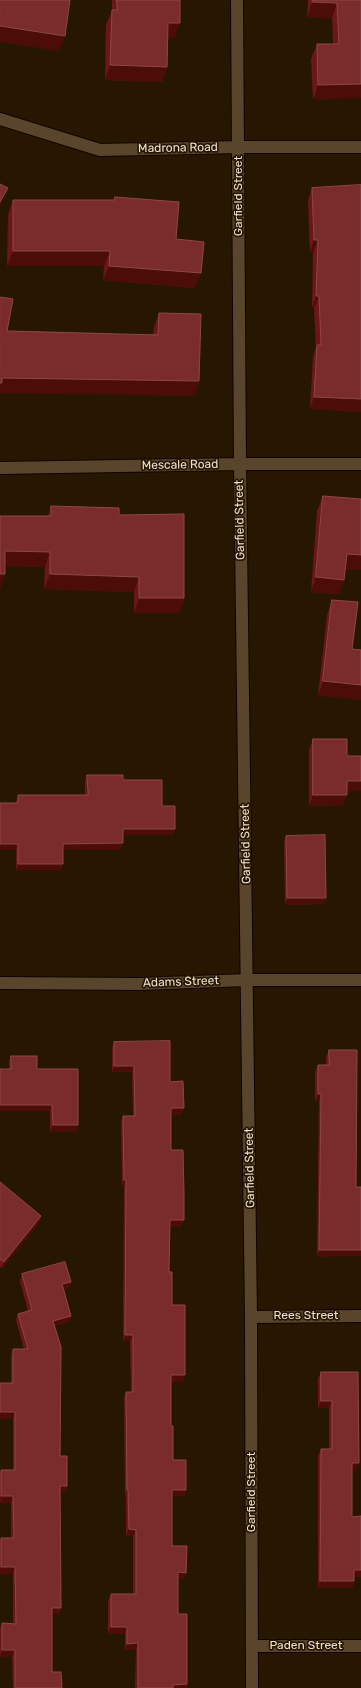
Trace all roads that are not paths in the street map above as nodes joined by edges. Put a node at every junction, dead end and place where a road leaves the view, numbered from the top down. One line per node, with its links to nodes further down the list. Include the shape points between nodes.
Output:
1 (237, 0): 3 (street, Garfield Street)
2 (0, 119): 3 (street, Madrona Road, via 100,150)
3 (239, 147): 4 (street, Madrona Road); 5 (street, Garfield Street)
4 (361, 147)
5 (240, 464): 6 (street, Mescale Road); 7 (street, Mescale Road); 8 (street, Garfield Street)
6 (361, 464)
7 (0, 468)
8 (248, 980): 9 (street, Adams Street); 10 (street, Adams Street, via 138,984); 12 (street, Garfield Street)
9 (361, 980)
10 (0, 983)
11 (361, 1316): 12 (street, Rees Street)
12 (251, 1317): 13 (street, Garfield Street)
13 (252, 1646): 14 (street, Paden Street); 15 (street, Garfield Street)
14 (361, 1646)
15 (252, 1688)

